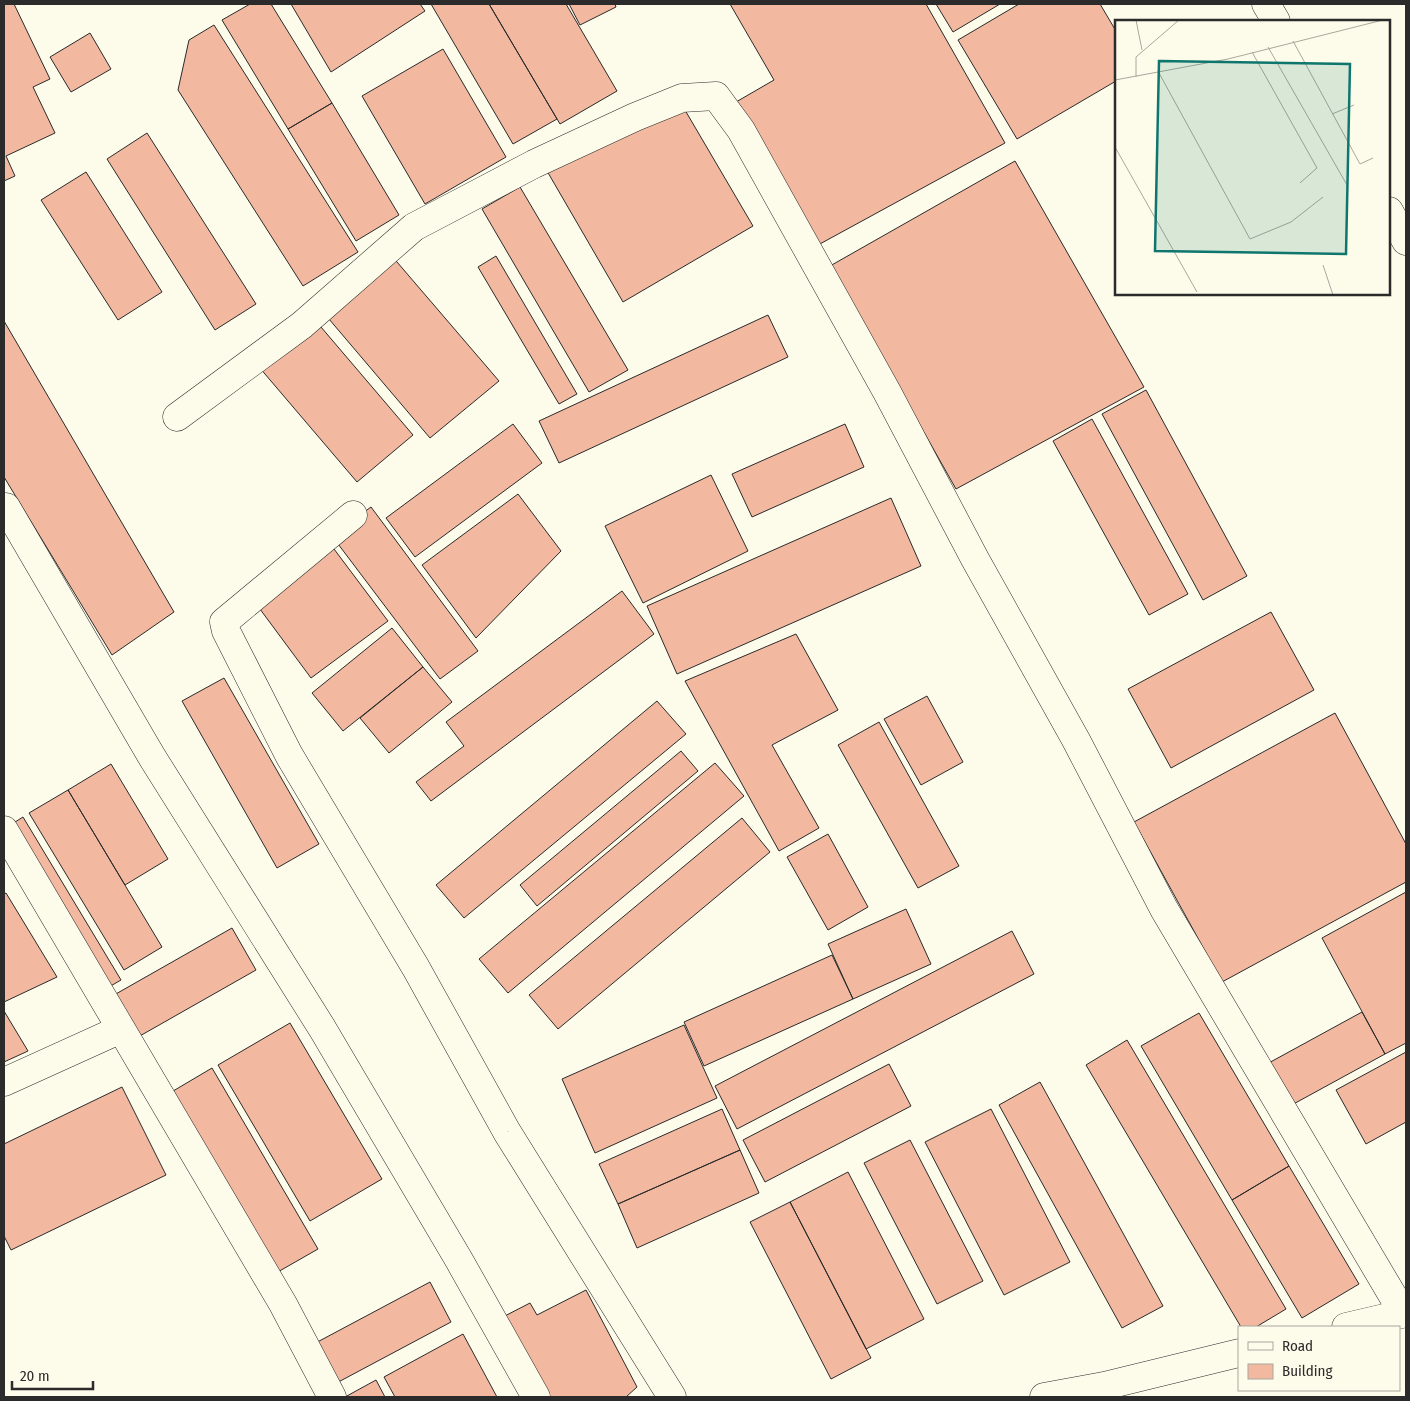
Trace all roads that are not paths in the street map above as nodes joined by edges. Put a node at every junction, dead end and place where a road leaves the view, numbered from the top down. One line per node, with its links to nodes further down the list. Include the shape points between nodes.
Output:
1 (1266, 4): 2 (street)
2 (1275, 20)
3 (1390, 213): 4 (street)
4 (1406, 241)
5 (176, 417): 11 (street, via 302,324 414,227 534,164 635,118 682,98 716,96 741,130 887,392 1164,909)
6 (6, 507): 15 (street, via 152,757 322,1028)
7 (352, 515): 16 (street, via 224,622 226,631 289,755 416,968 506,1132)
8 (4, 830): 9 (street)
9 (121, 1029): 10 (street); 14 (street, via 283,1304)
10 (4, 1082)
11 (1405, 1313): 12 (street)
12 (1350, 1326)
13 (1238, 1353): 17 (street)
14 (332, 1397)
15 (536, 1397)
16 (672, 1397)
17 (1044, 1397)

